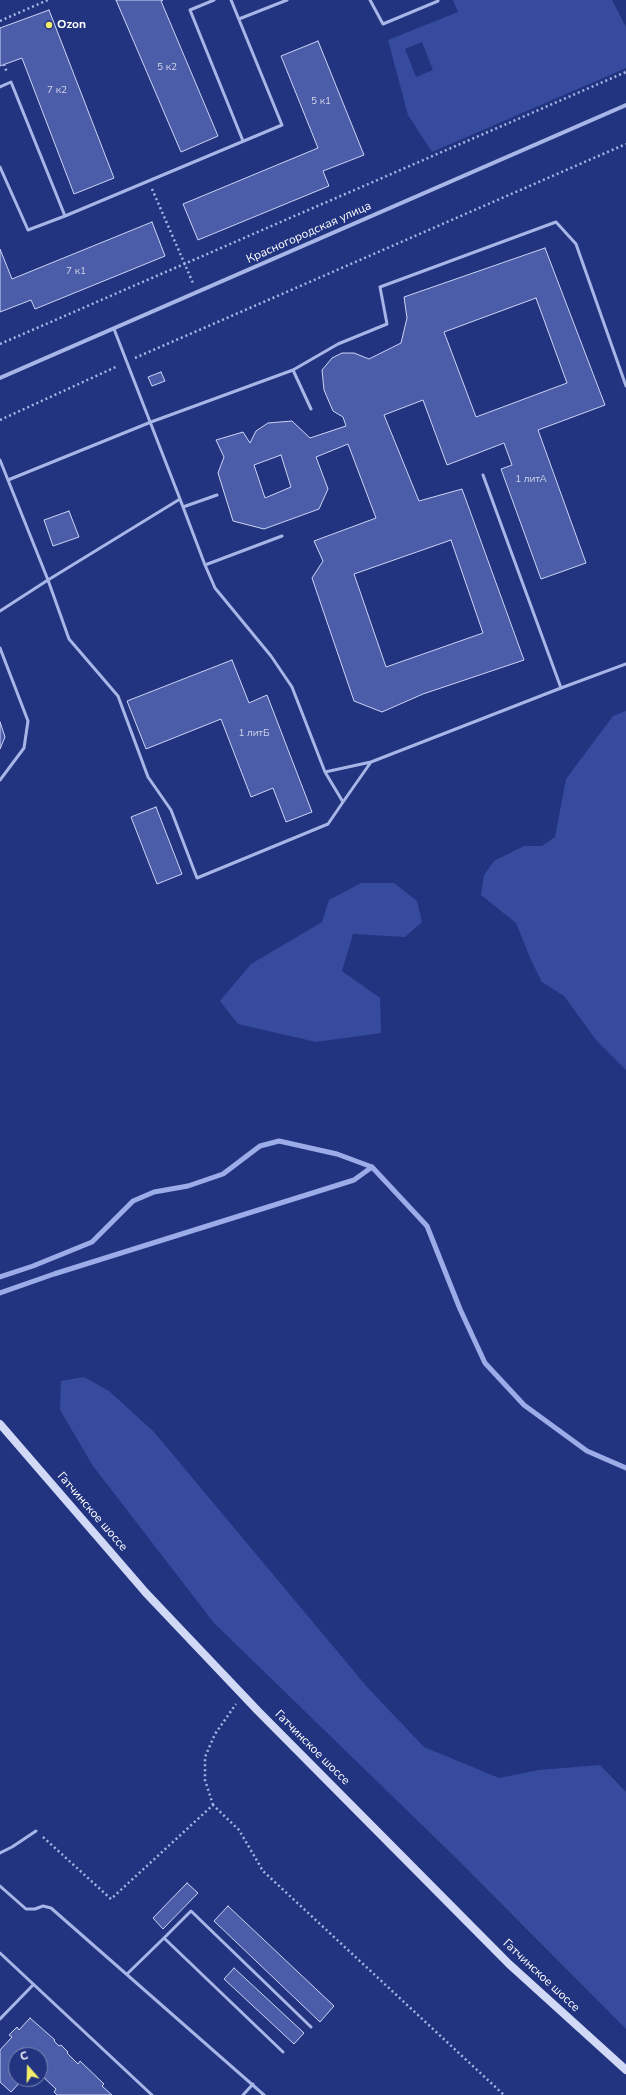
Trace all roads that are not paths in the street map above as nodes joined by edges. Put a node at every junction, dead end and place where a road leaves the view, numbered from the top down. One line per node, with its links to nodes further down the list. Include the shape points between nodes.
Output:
1 (214, 0): 9 (lane, via 190,10)
2 (231, 0): 6 (lane)
3 (287, 0): 6 (lane)
4 (370, 0): 5 (lane, via 383,24)
5 (438, 0)
6 (239, 19): 9 (lane, via 282,125)
7 (0, 87): 11 (lane, via 10,82)
8 (626, 105): 12 (street, Красногородская улица)
9 (243, 142): 11 (lane)
10 (0, 167): 11 (lane, via 28,230)
11 (65, 216)
12 (114, 329): 14 (street, Красногородская улица); 17 (lane)
13 (293, 370): 15 (lane, via 338,344 387,324 380,287 556,222 576,244); 16 (lane); 17 (lane)
14 (0, 378)
15 (626, 386)
16 (311, 409)
17 (151, 422): 20 (lane); 22 (lane)
18 (0, 460): 20 (lane)
19 (483, 475): 30 (lane)
20 (8, 480): 26 (lane)
21 (217, 495): 23 (lane)
22 (180, 499): 23 (lane); 26 (lane)
23 (183, 507): 25 (lane)
24 (282, 536): 25 (lane)
25 (205, 564): 32 (lane, via 215,588 271,656 292,687)
26 (48, 580): 27 (lane); 34 (lane, via 69,639 118,696 148,777 171,810 197,878 328,824)
27 (0, 610)
28 (0, 648): 33 (lane, via 28,721 24,748)
29 (626, 664): 30 (lane)
30 (561, 688): 31 (lane)
31 (371, 762): 32 (lane); 34 (lane)
32 (325, 772): 34 (lane)
33 (0, 780)
34 (343, 802)
35 (0, 1424): 48 (main road, Гатчинское шоссе, via 146,1593 242,1695 509,1964)
36 (36, 1831): 37 (lane)
37 (0, 1853)
38 (0, 1886): 43 (lane, via 26,1909 43,1906 51,1908)
39 (164, 1938): 43 (lane); 46 (lane, via 191,1911); 47 (lane)
40 (0, 1953): 41 (lane)
41 (4, 1956): 42 (lane); 44 (lane)
42 (0, 1960)
43 (127, 1974): 49 (lane)
44 (33, 1985): 45 (lane); 50 (lane)
45 (0, 2020)
46 (311, 2027)
47 (283, 2052)
48 (626, 2070)
49 (253, 2084): 51 (lane); 52 (lane)
50 (152, 2095)
51 (243, 2095)
52 (264, 2095)

